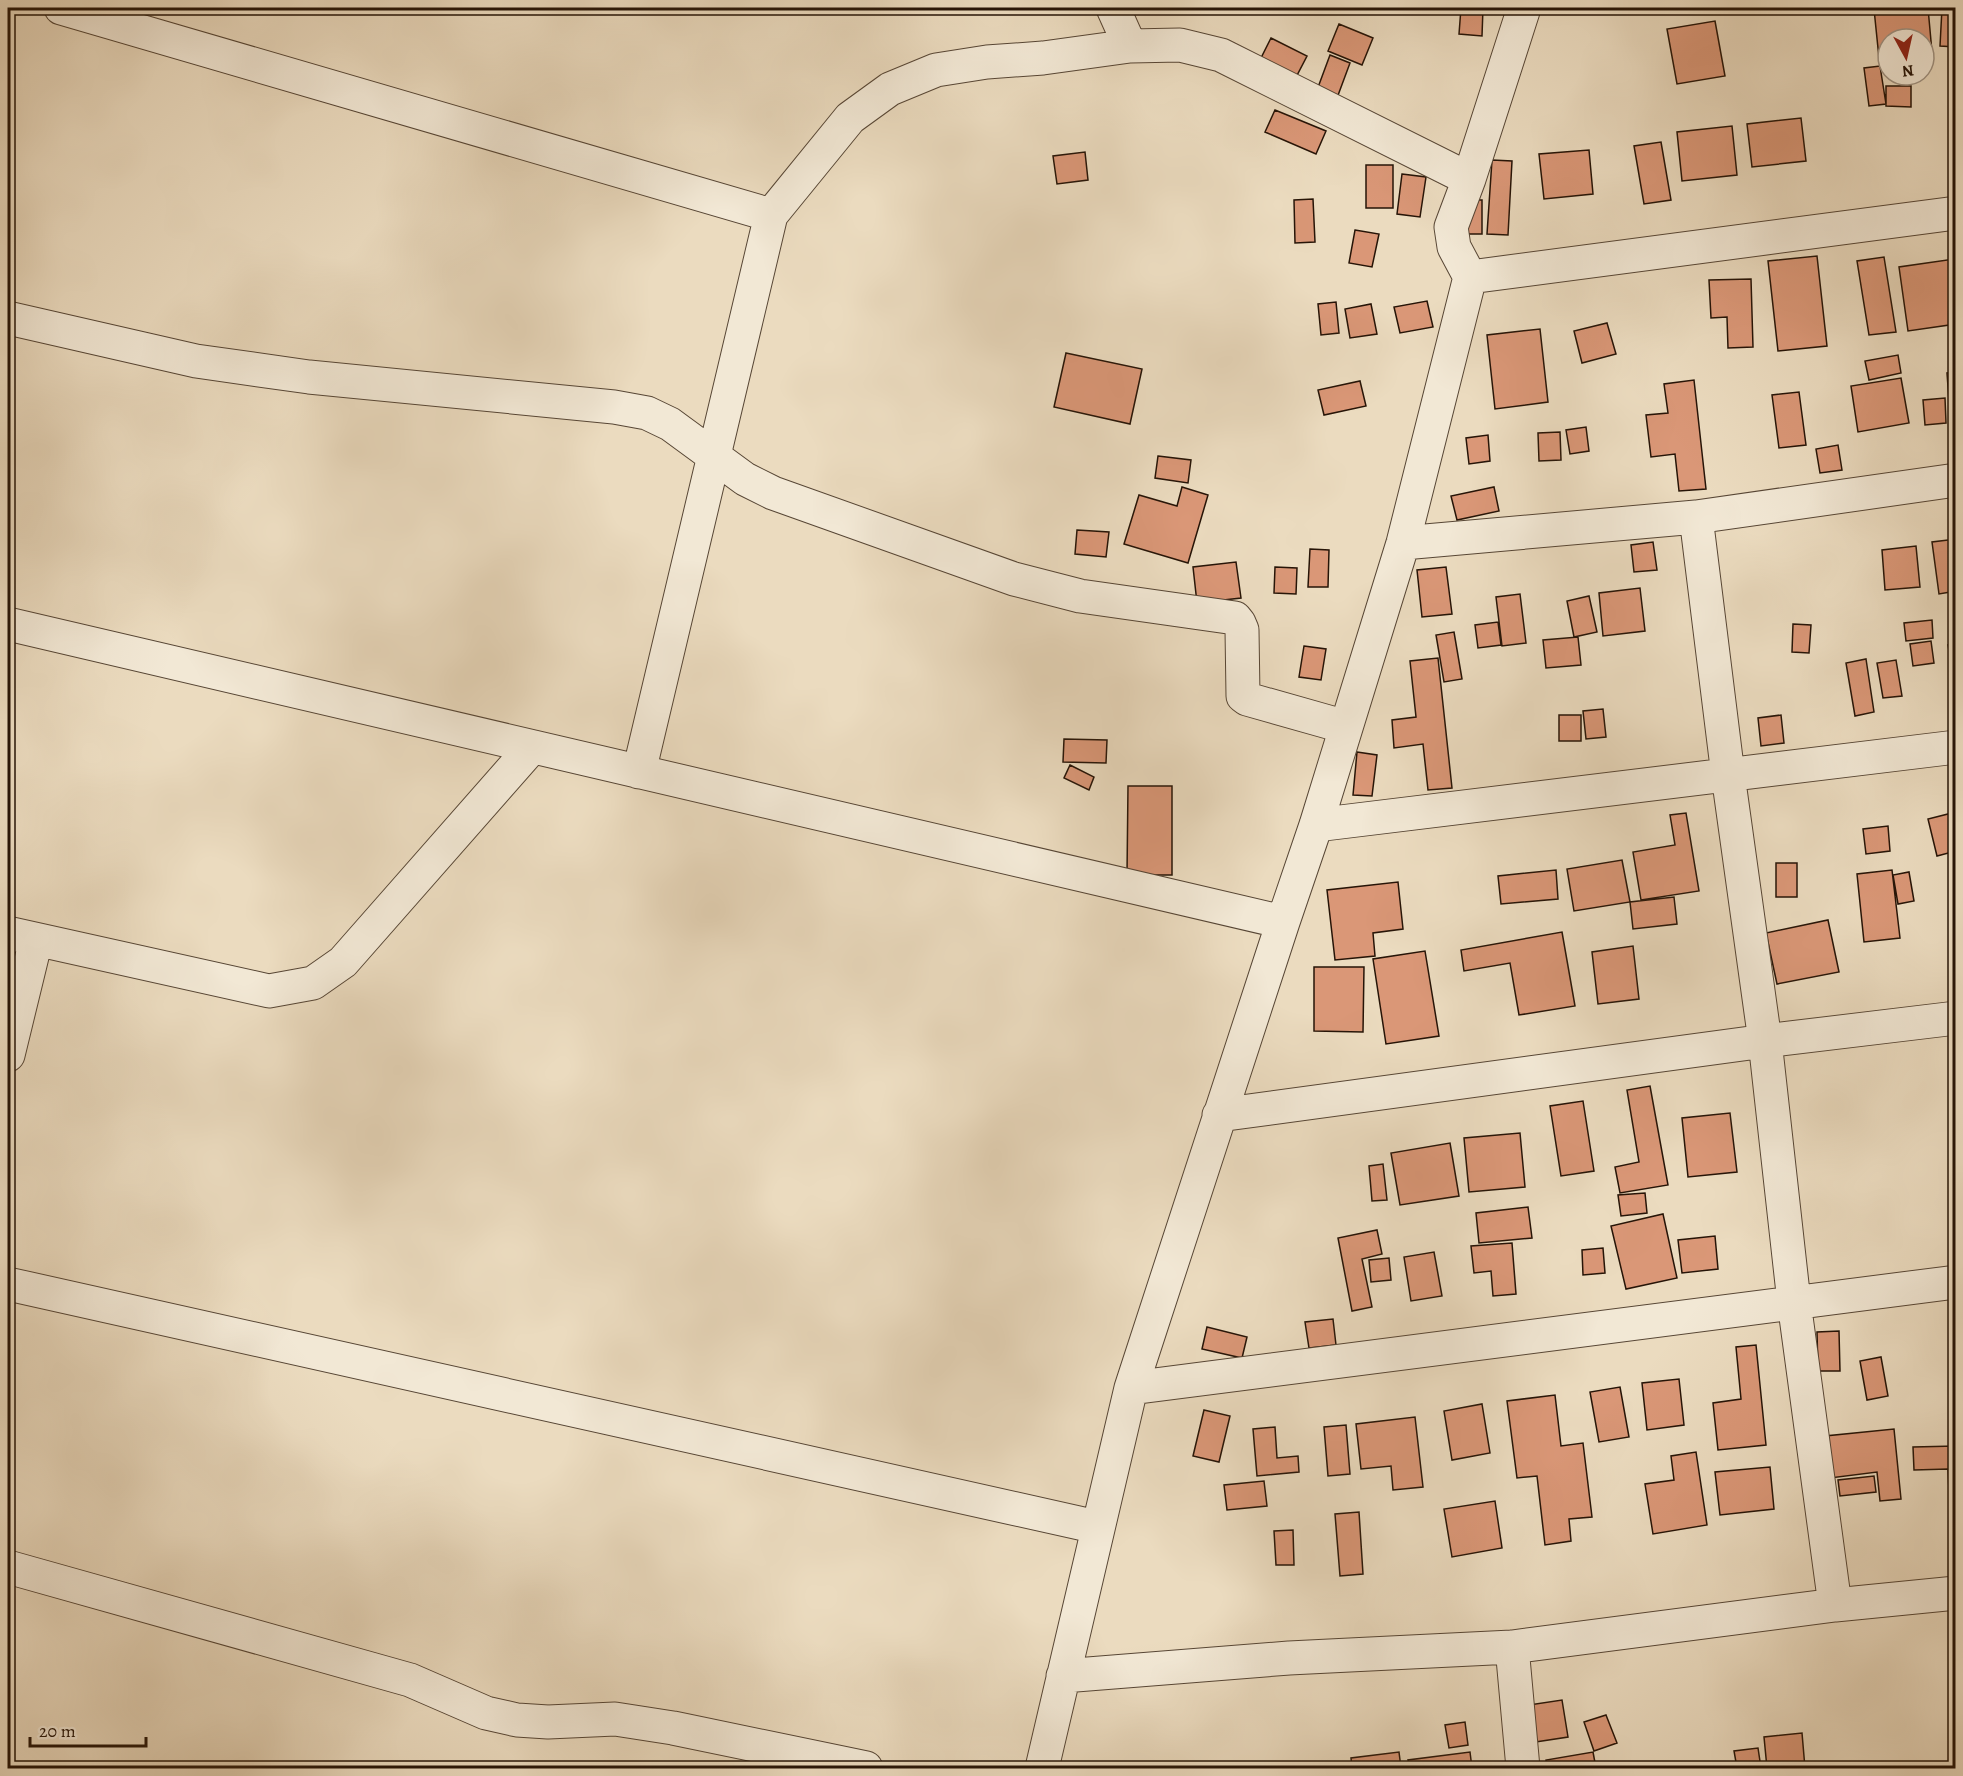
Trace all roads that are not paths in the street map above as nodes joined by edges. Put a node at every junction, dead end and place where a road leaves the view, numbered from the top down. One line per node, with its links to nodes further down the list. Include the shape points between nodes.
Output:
1 (61, 8): 7 (street)
2 (1113, 8): 4 (street)
3 (1524, 8): 5 (street)
4 (1130, 46): 5 (street, via 1180,45 1221,55); 7 (street, via 936,70 890,89 850,118)
5 (1469, 179): 8 (street, via 1451,227 1454,247)
6 (1956, 213): 8 (street)
7 (771, 215): 10 (street)
8 (1470, 278): 13 (street)
9 (8, 318): 10 (street, via 196,360 309,377 647,413 670,424)
10 (713, 456): 15 (street, via 773,493 1014,579 1080,596 1235,618 1242,630 1243,696); 18 (street)
11 (1956, 480): 12 (street)
12 (1696, 517): 13 (street); 19 (street)
13 (1403, 543): 15 (street)
14 (8, 624): 16 (street)
15 (1346, 727): 20 (street)
16 (532, 747): 18 (street); 22 (street, via 343,962 313,983 269,991)
17 (1956, 747): 19 (street)
18 (639, 772): 21 (street)
19 (1728, 775): 20 (street); 24 (street)
20 (1316, 825): 21 (street)
21 (1283, 922): 26 (street)
22 (22, 937): 25 (street)
23 (1956, 1018): 24 (street)
24 (1765, 1041): 26 (street); 29 (street)
25 (8, 1055)
26 (1219, 1115): 30 (street)
27 (1956, 1282): 29 (street)
28 (8, 1284): 31 (street)
29 (1794, 1302): 30 (street); 34 (street)
30 (1131, 1388): 31 (street)
31 (1097, 1527): 36 (street)
32 (8, 1567): 37 (street, via 410,1680 486,1713 548,1722 615,1719)
33 (1956, 1593): 34 (street)
34 (1834, 1605): 35 (street)
35 (1512, 1647): 36 (street, via 1289,1658); 39 (street)
36 (1063, 1676): 38 (street)
37 (866, 1768)
38 (1042, 1768)
39 (1523, 1768)

